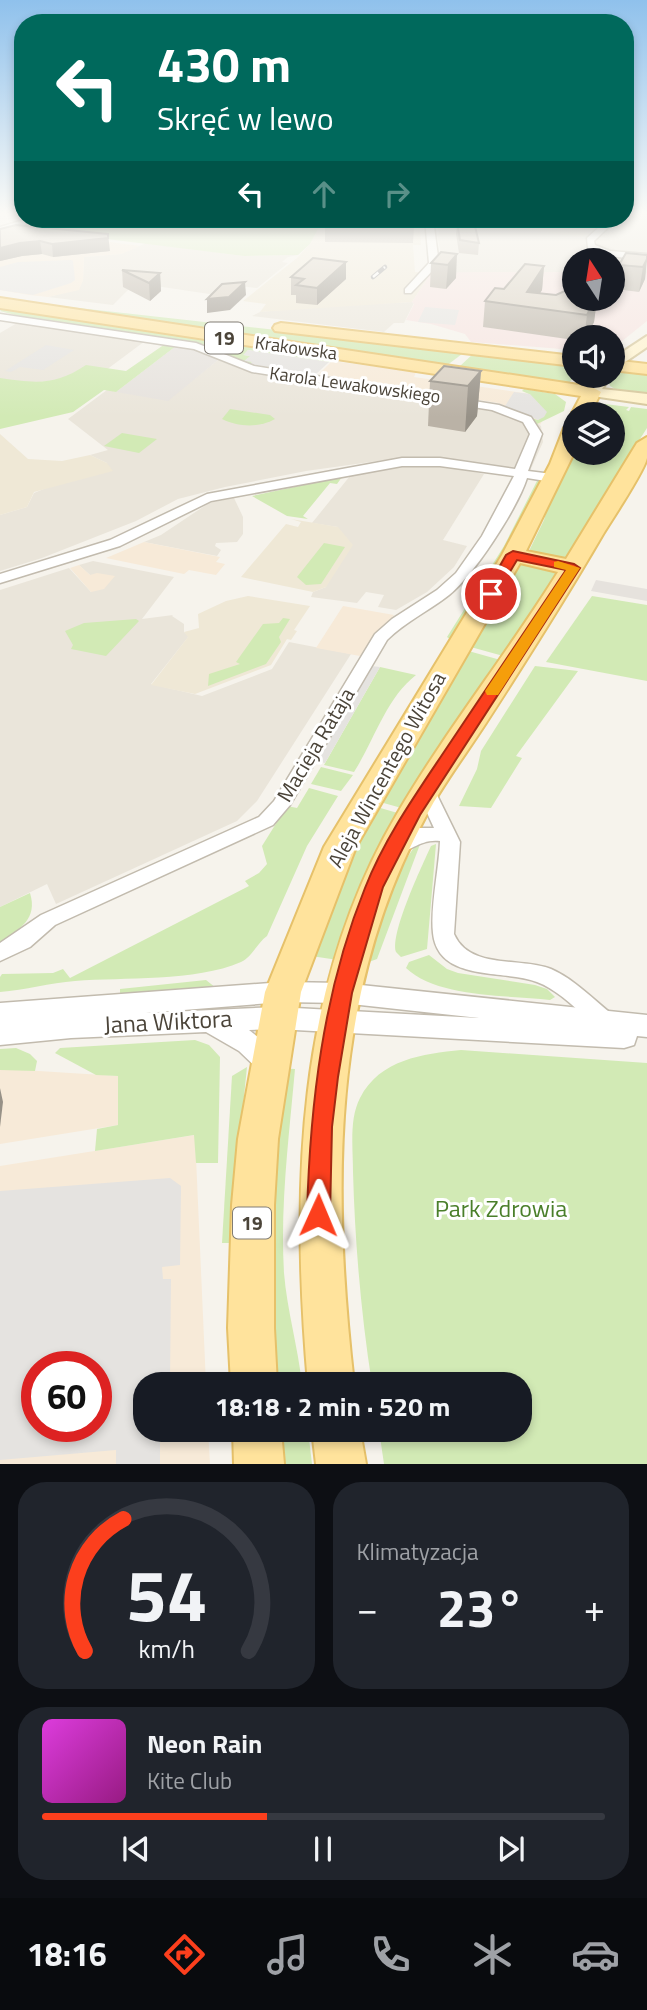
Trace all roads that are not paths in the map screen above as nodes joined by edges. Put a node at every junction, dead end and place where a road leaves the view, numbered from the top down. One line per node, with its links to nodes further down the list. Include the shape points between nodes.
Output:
1 (418, 280): 2 (street)
2 (408, 291)
3 (0, 297): 8 (main road, Krakowska / 19)
4 (0, 303): 12 (main road, Krakowska / 19)
5 (0, 317): 17 (street, Karola Lewakowskiego, via 196,346 252,369 503,408 527,420 535,430 535,441)
6 (647, 340): 7 (main road)
7 (625, 357)
8 (562, 360)
9 (625, 368): 10 (main road)
10 (647, 369)
11 (595, 388): 12 (main road)
12 (592, 392): 13 (main road); 14 (main road)
13 (647, 398)
14 (587, 402)
15 (647, 443): 20 (main road, Aleja Wincentego Witosa)
16 (562, 455): 18 (main road, Aleja Wincentego Witosa / 19)
17 (520, 474): 18 (street); 21 (street, via 448,463 402,462 222,495 194,503 115,543); 25 (street, Macieja Rataja, via 462,575 381,637 281,806 266,821 48,920)
18 (552, 478): 19 (main road, Aleja Wincentego Witosa / 19)
19 (513, 555): 20 (main road); 26 (main road, Aleja Wincentego Witosa / 19, via 340,847)
20 (574, 568): 22 (main road, Aleja Wincentego Witosa)
21 (0, 579)
22 (426, 791): 23 (street); 24 (main road, Aleja Wincentego Witosa)
23 (449, 836): 24 (street, via 426,833); 30 (street, via 443,933 447,947 473,964 542,974)
24 (391, 849): 27 (main road, Aleja Wincentego Witosa, via 368,903)
25 (0, 953)
26 (280, 1005): 27 (street, Jana Wiktora); 28 (street, Jana Wiktora); 29 (street, Jana Wiktora); 34 (main road, Aleja Wincentego Witosa / 19)
27 (339, 1007): 30 (street); 33 (street); 36 (main road, Aleja Wincentego Witosa, via 321,1127 319,1191)
28 (0, 1014)
29 (208, 1020): 32 (street, Jana Wiktora); 34 (street, via 248,1042)
30 (605, 1021): 31 (street)
31 (647, 1026)
32 (0, 1034)
33 (647, 1039)
34 (269, 1062): 35 (main road, Aleja Wincentego Witosa / 19, via 253,1205)
35 (253, 1372)
36 (330, 1372)
37 (258, 1442): 39 (main road)
38 (338, 1442): 40 (main road)
39 (259, 1464)
40 (341, 1464)

